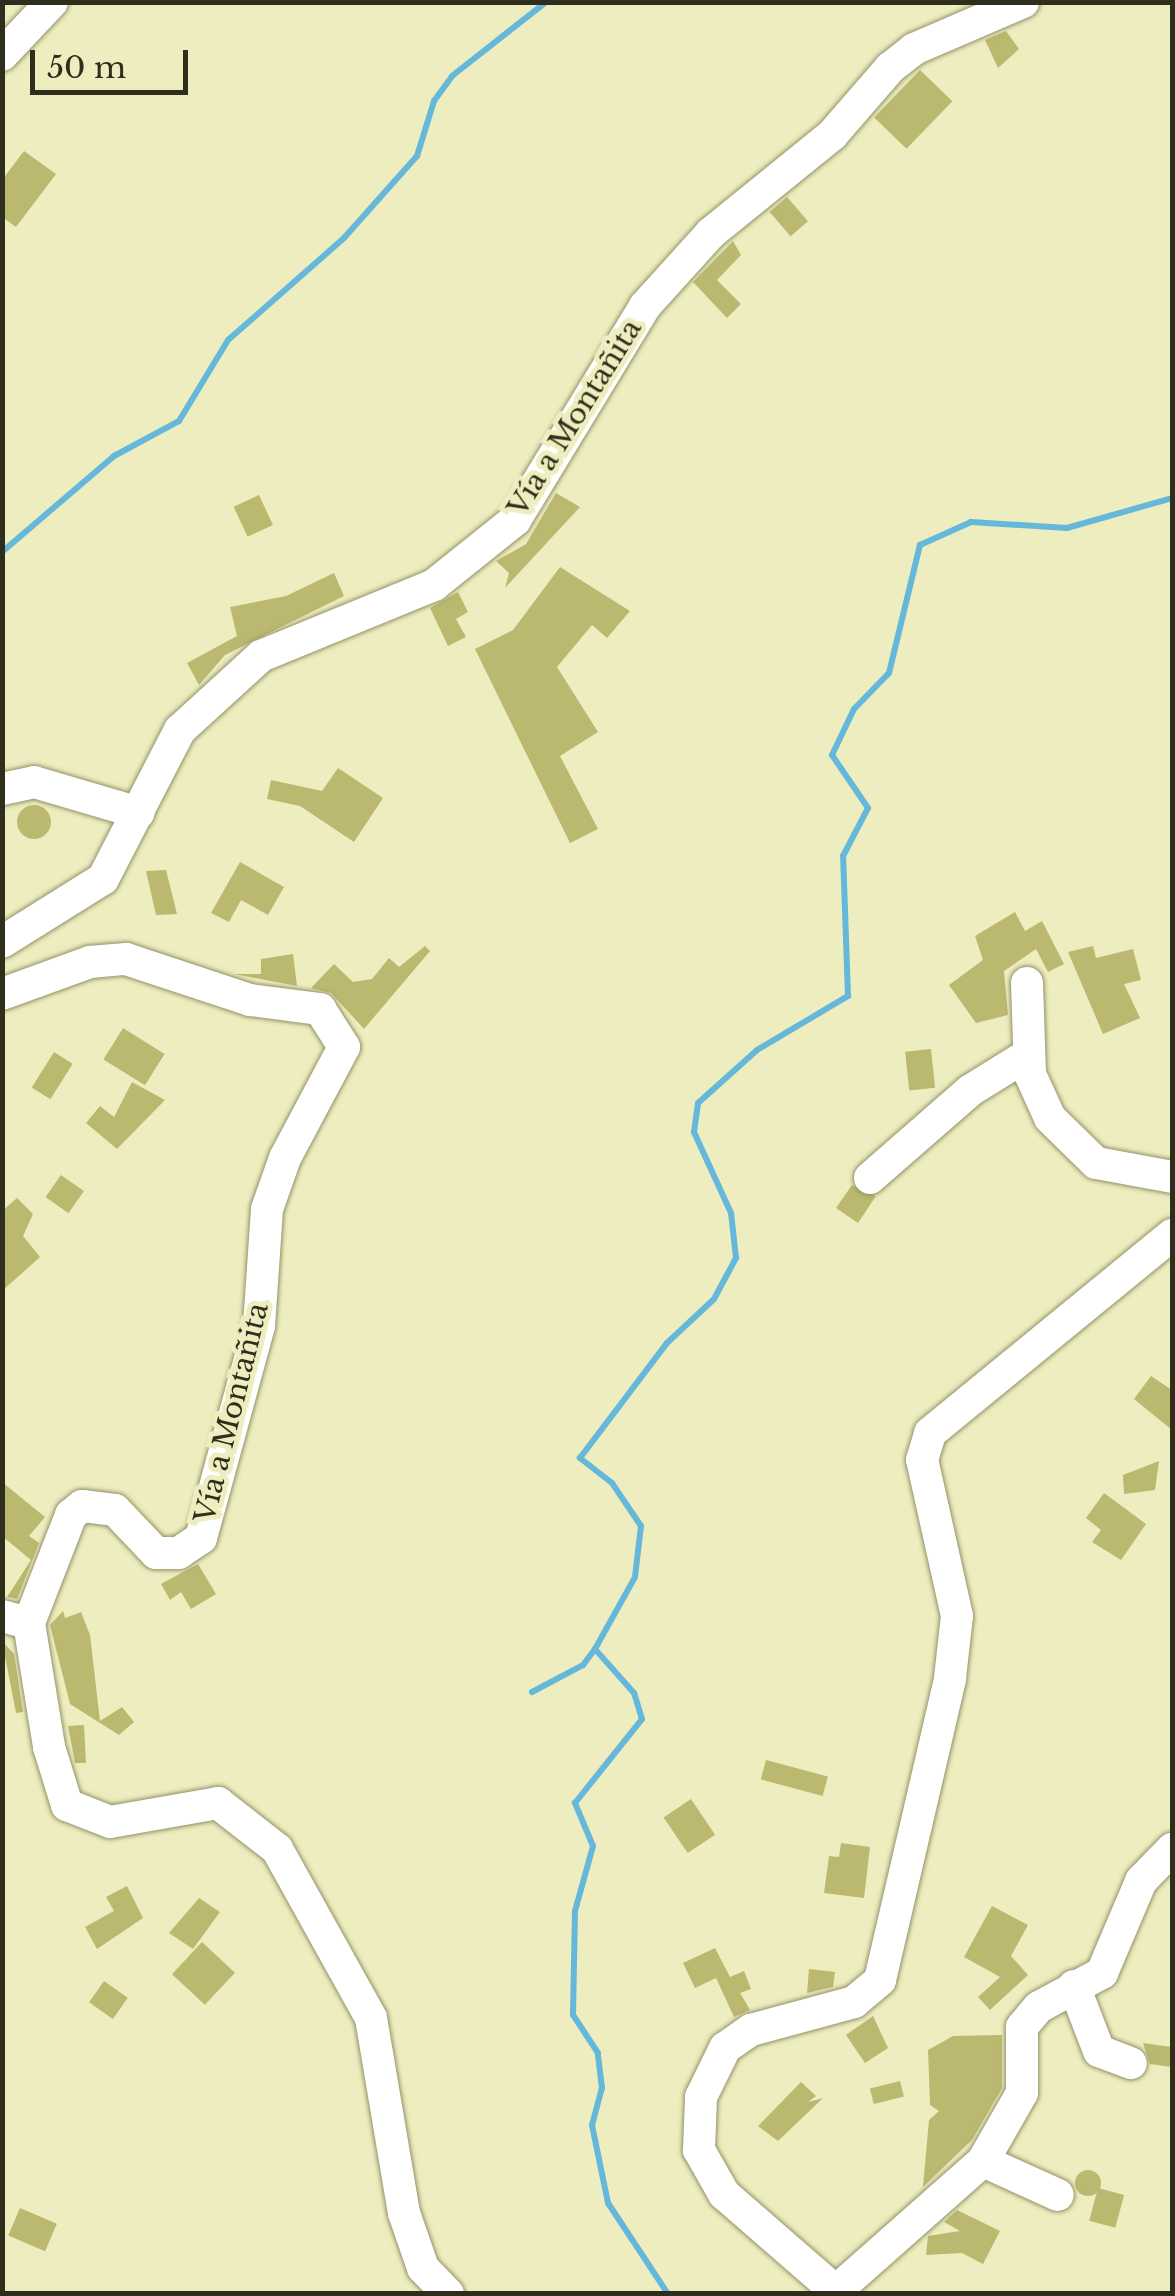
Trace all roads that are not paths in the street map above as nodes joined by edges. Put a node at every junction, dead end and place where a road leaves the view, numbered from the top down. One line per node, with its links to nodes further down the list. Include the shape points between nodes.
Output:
1 (52, 2): 3 (street)
2 (1023, 2): 5 (street, Vía a Montañita, via 914,49 890,68 832,135 711,233 646,306 515,520 434,585 261,656 180,730)
3 (2, 54)
4 (2, 789): 5 (street, via 22,782 81,790)
5 (139, 814): 6 (street, Vía a Montañita, via 103,879)
6 (2, 942)
7 (1027, 982): 9 (street)
8 (2, 994): 13 (street, Vía a Montañita, via 90,962 143,962 250,1000 320,1009 344,1047 284,1158 268,1209 259,1326 202,1538 179,1554 156,1553 116,1510 82,1506 71,1515)
9 (1029, 1054): 10 (street, via 1036,1096 1078,1152); 11 (street, via 970,1090)
10 (1172, 1177)
11 (870, 1178)
12 (1172, 1235): 19 (street, via 930,1433 922,1460 957,1616 950,1678 880,1980 854,2002 751,2030 725,2048 701,2098 699,2150 724,2194)
13 (16, 1620): 20 (street, via 67,1805 110,1822 218,1803 277,1848 370,2018 404,2213 423,2268)
14 (1172, 1849): 15 (street, via 1141,1880 1102,1973)
15 (1074, 1986): 16 (street, via 1098,2051); 17 (street, via 1022,2027 1022,2093)
16 (1131, 2063)
17 (983, 2161): 18 (street); 19 (street)
18 (1058, 2195)
19 (838, 2292)
20 (448, 2294)

